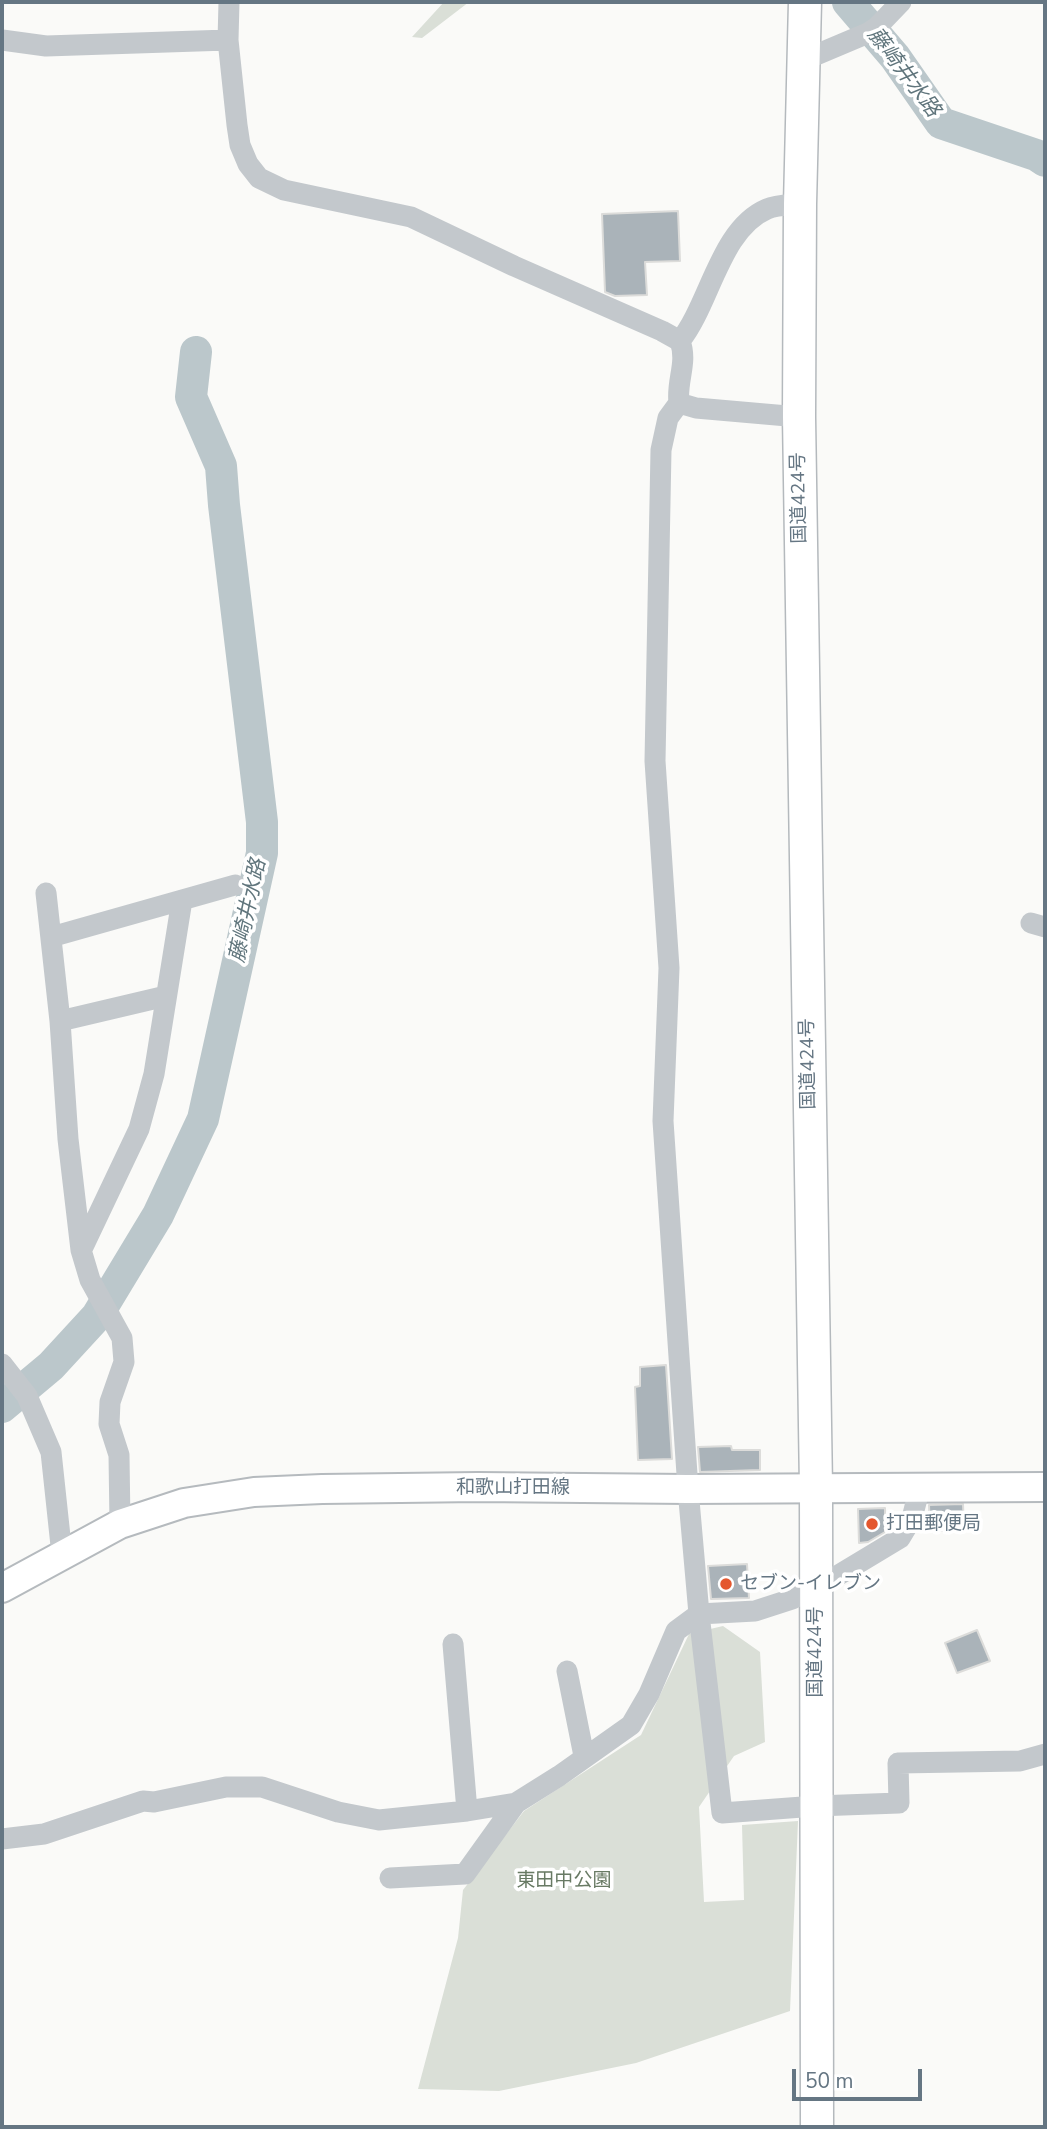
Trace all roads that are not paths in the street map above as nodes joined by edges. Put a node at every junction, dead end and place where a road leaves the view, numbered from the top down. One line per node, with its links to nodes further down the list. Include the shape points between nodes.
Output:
1 (229, 2): 5 (street)
2 (805, 2): 6 (highway, 国道424号)
3 (901, 2): 6 (street, via 872,30)
4 (2, 40): 5 (street, via 46,46)
5 (228, 40): 8 (street, via 240,145 259,178 284,190 411,218)
6 (804, 60): 7 (highway, 国道424号)
7 (800, 204): 8 (street, via 767,208 732,240); 10 (highway, 国道424号)
8 (681, 341): 9 (street, via 685,353)
9 (679, 403): 10 (street); 22 (street, via 668,418 661,450 655,761 669,968 663,1121)
10 (799, 417): 19 (highway, 国道424号)
11 (235, 885): 13 (street)
12 (46, 893): 14 (street)
13 (182, 900): 14 (street); 15 (street)
14 (51, 937): 16 (street)
15 (166, 996): 16 (street); 17 (street, via 154,1074 139,1129)
16 (60, 1021): 17 (street)
17 (81, 1250): 23 (street, via 90,1280 122,1338 124,1362 110,1402 109,1424 119,1455)
18 (2, 1364): 24 (street, via 27,1396 51,1452)
19 (816, 1487): 20 (main road, 和歌山打田線); 22 (main road, 和歌山打田線); 25 (highway, 国道424号)
20 (920, 1487): 21 (main road, 和歌山打田線); 25 (street, via 901,1538)
21 (1045, 1487)
22 (688, 1489): 23 (main road, 和歌山打田線, via 465,1487 254,1492 184,1503); 27 (street)
23 (120, 1524): 24 (main road, 和歌山打田線)
24 (62, 1555): 26 (main road, 和歌山打田線)
25 (816, 1587): 27 (street, via 755,1611); 33 (highway, 国道424号)
26 (2, 1588)
27 (699, 1614): 31 (street, via 676,1631 631,1725); 33 (street, via 722,1813)
28 (453, 1644): 34 (street)
29 (567, 1671): 31 (street)
30 (1045, 1754): 33 (street, via 1020,1761 898,1763 899,1803)
31 (584, 1756): 32 (street)
32 (516, 1802): 34 (street); 36 (street, via 465,1874)
33 (816, 1806): 37 (highway, 国道424号)
34 (467, 1811): 35 (street, via 379,1820 262,1787 226,1787 143,1801 44,1834)
35 (2, 1839)
36 (390, 1878)
37 (817, 2127)

